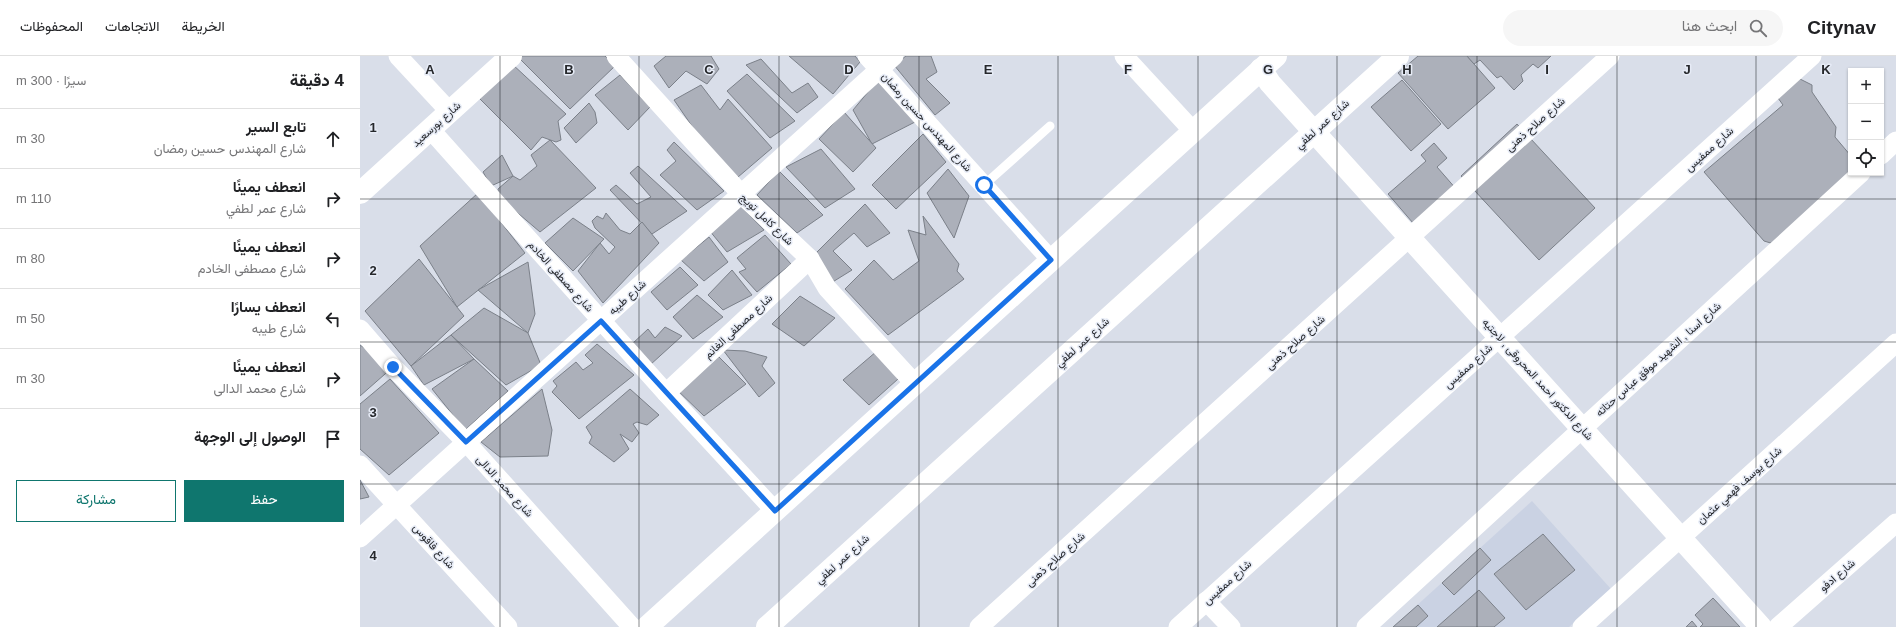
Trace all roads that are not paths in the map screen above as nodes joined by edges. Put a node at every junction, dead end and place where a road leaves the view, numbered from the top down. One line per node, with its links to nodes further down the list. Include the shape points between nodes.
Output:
1 (398, 56): 11 (street)
2 (512, 56): 11 (street, شارع بورسعيد)
3 (616, 56): 21 (street, شارع كامل تويج)
4 (894, 56): 9 (street, شارع طيبه)
5 (1124, 56): 14 (street)
6 (1398, 56): 15 (street, شارع عمر لطفي)
7 (1610, 56): 22 (street, شارع صلاح ذهنى)
8 (1812, 56): 27 (street, شارع ممفيس)
9 (873, 63): 19 (street, شارع المهندس حسين رمضان); 21 (street, شارع طيبه)
10 (1269, 63): 14 (street); 15 (street, شارع الدكتور احمد المحروقى , لاجتيه, via 1270,83)
11 (450, 112): 13 (street, شارع بورسعيد)
12 (1050, 126): 19 (lane)
13 (430, 129): 20 (street, شارع بورسعيد); 25 (street, شارع مصطفى الخادم)
14 (1193, 131): 24 (street)
15 (1315, 131): 22 (street, شارع الدكتور احمد المحروقى , لاجتيه); 40 (street, شارع عمر لطفي)
16 (1896, 141): 17 (street)
17 (1884, 152)
18 (1858, 176): 31 (street, شارع اسنا , الشهيد موفق عباس حتاته)
19 (984, 185): 24 (street, شارع المهندس حسين رمضان)
20 (360, 193)
21 (741, 194): 23 (street, شارع كامل تويج); 25 (street, شارع طيبه)
22 (1411, 237): 27 (street, شارع الدكتور احمد المحروقى , لاجتيه); 44 (street, شارع صلاح ذهنى)
23 (810, 260): 29 (street, شارع كامل تويج, via 827,288); 30 (street, شارع مصطفى الغانم)
24 (1051, 260): 29 (street)
25 (601, 321): 30 (street, شارع مصطفى الخادم); 32 (street, شارع طيبه)
26 (360, 329): 32 (street, شارع محمد الدالى)
27 (1500, 337): 31 (street, شارع الدكتور احمد المحروقى , لاجتيه); 39 (street, شارع ممفيس)
28 (1896, 343): 38 (street, شارع يوسف فهمي عثمان)
29 (915, 384): 35 (street)
30 (666, 393): 35 (street, شارع مصطفى الخادم)
31 (1583, 428): 38 (street, شارع الدكتور احمد المحروقى , لاجتيه); 47 (street, شارع اسنا , الشهيد موفق عباس حتاته)
32 (466, 442): 34 (street, شارع طيبه); 42 (street, شارع محمد الدالى)
33 (360, 465): 34 (street, شارع فاقوس)
34 (397, 505): 37 (street, شارع طيبه); 41 (street, شارع فاقوس)
35 (775, 511): 43 (street)
36 (1896, 523): 50 (street, شارع ادفو)
37 (360, 538)
38 (1681, 538): 48 (street, شارع يوسف فهمي عثمان); 49 (street, شارع الدكتور احمد المحروقى , لاجتيه)
39 (1206, 602): 45 (street, شارع ممفيس); 46 (street)
40 (769, 626)
41 (508, 627)
42 (632, 627)
43 (647, 627)
44 (979, 627)
45 (1178, 627)
46 (1231, 627)
47 (1366, 627)
48 (1582, 627)
49 (1761, 627)
50 (1778, 627)

